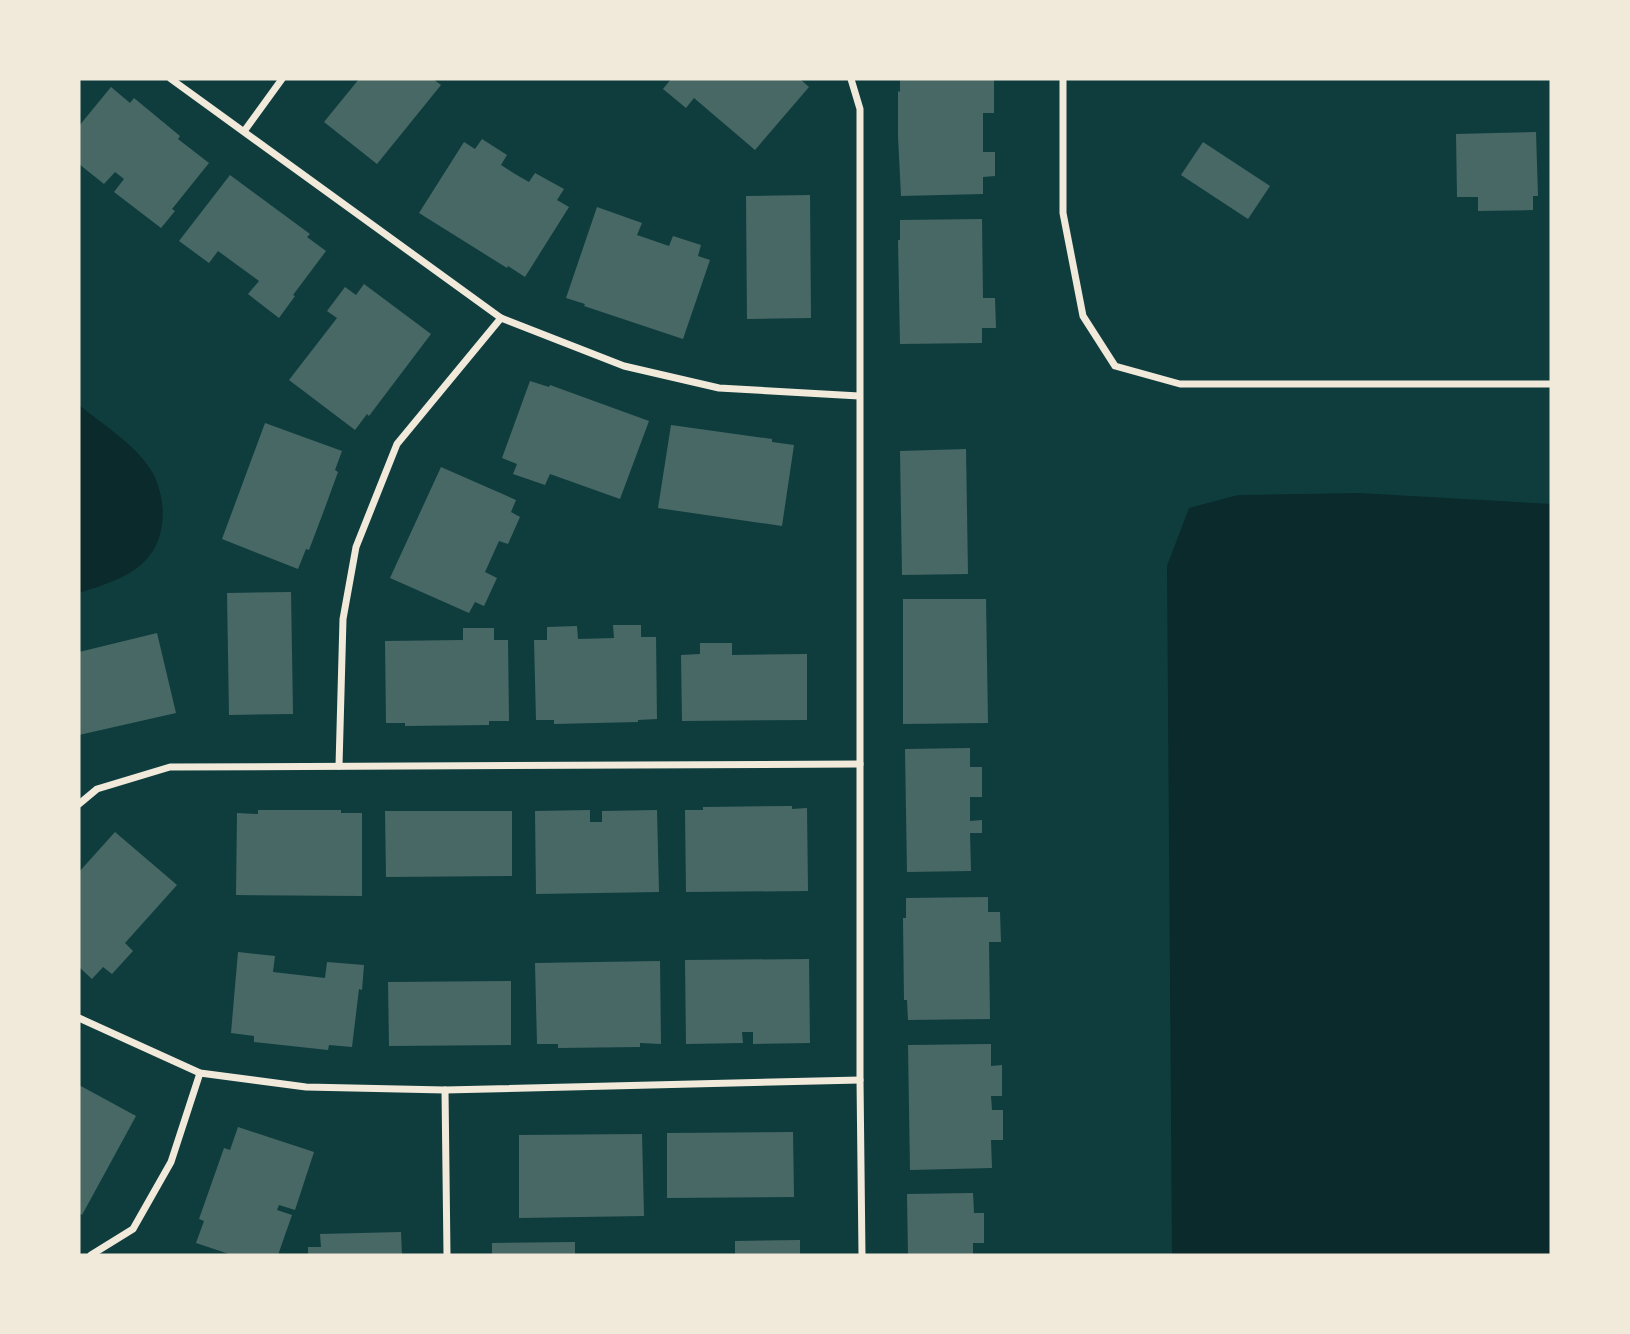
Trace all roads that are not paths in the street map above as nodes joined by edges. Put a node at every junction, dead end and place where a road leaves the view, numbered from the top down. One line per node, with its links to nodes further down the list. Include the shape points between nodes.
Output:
1 (171, 79): 5 (street)
2 (282, 79): 5 (street)
3 (850, 79): 8 (street, via 860,109)
4 (1063, 79): 7 (street, via 1063,213 1083,316 1115,366 1180,384)
5 (245, 131): 6 (street)
6 (501, 318): 8 (street, via 624,366 719,388); 10 (street, via 397,444 356,547 342,619)
7 (1551, 384)
8 (859, 396): 9 (street)
9 (860, 764): 10 (street); 14 (street)
10 (339, 766): 11 (street, via 170,767 97,789)
11 (79, 804)
12 (79, 1018): 13 (street)
13 (200, 1073): 15 (street, via 306,1087); 16 (street, via 171,1162 133,1229)
14 (860, 1080): 15 (street); 18 (street)
15 (445, 1090): 17 (street)
16 (91, 1255)
17 (447, 1255)
18 (862, 1255)

